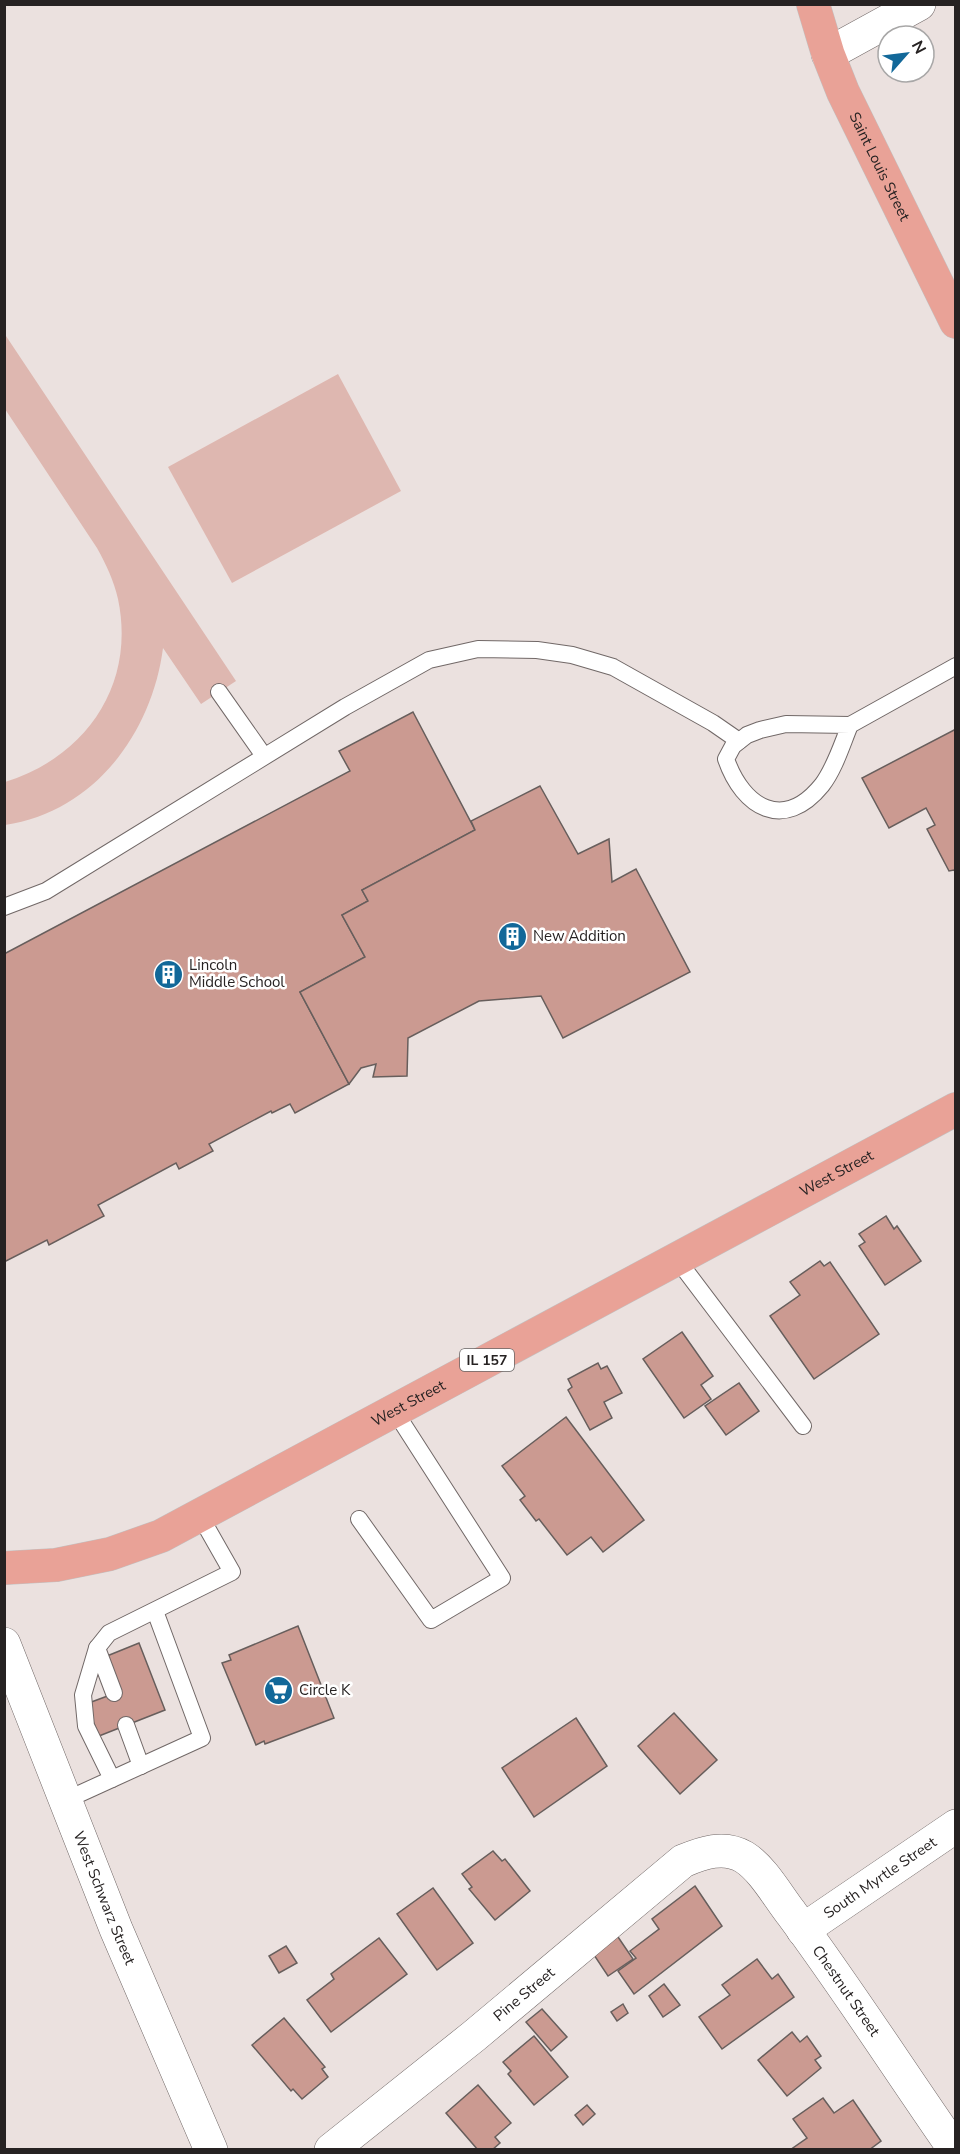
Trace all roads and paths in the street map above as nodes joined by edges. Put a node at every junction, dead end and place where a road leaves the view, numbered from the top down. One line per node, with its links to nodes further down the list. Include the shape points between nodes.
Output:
1 (813, 4): 3 (main road, Saint Louis Street)
2 (919, 4): 3 (street)
3 (828, 54): 4 (main road, Saint Louis Street)
4 (956, 322)
5 (956, 666): 7 (lane)
6 (219, 692): 9 (lane)
7 (850, 725): 8 (lane, via 786,724 760,730); 8 (lane, via 823,784 804,803 784,810 766,809 743,793 732,778 726,759)
8 (740, 741): 9 (lane, via 613,667 554,652 478,649 429,660)
9 (264, 756): 10 (lane, via 46,891)
10 (4, 907)
11 (956, 1109): 12 (main road, West Street / IL 157)
12 (676, 1258): 13 (main road, West Street / IL 157); 14 (lane)
13 (394, 1410): 15 (main road, West Street / IL 157); 16 (lane, via 502,1578 431,1620)
14 (804, 1426)
15 (199, 1514): 17 (main road, West Street / IL 157, via 161,1536 110,1554 56,1565); 18 (lane, via 232,1572)
16 (358, 1519)
17 (4, 1568)
18 (155, 1611): 20 (lane, via 109,1633); 23 (lane, via 202,1738)
19 (4, 1644): 25 (street, West Schwarz Street)
20 (97, 1648): 21 (lane); 24 (lane, via 82,1695 86,1726)
21 (114, 1693)
22 (126, 1725): 23 (lane)
23 (141, 1766): 24 (lane)
24 (112, 1779): 25 (lane)
25 (66, 1800): 29 (street, West Schwarz Street, via 116,1929)
26 (956, 1826): 28 (street, South Myrtle Street)
27 (722, 1851): 28 (street, Chestnut Street, via 743,1856 759,1871); 30 (street, Pine Street, via 704,1852 683,1861)
28 (803, 1930): 31 (street, Chestnut Street)
29 (211, 2150)
30 (331, 2150)
31 (955, 2150)

